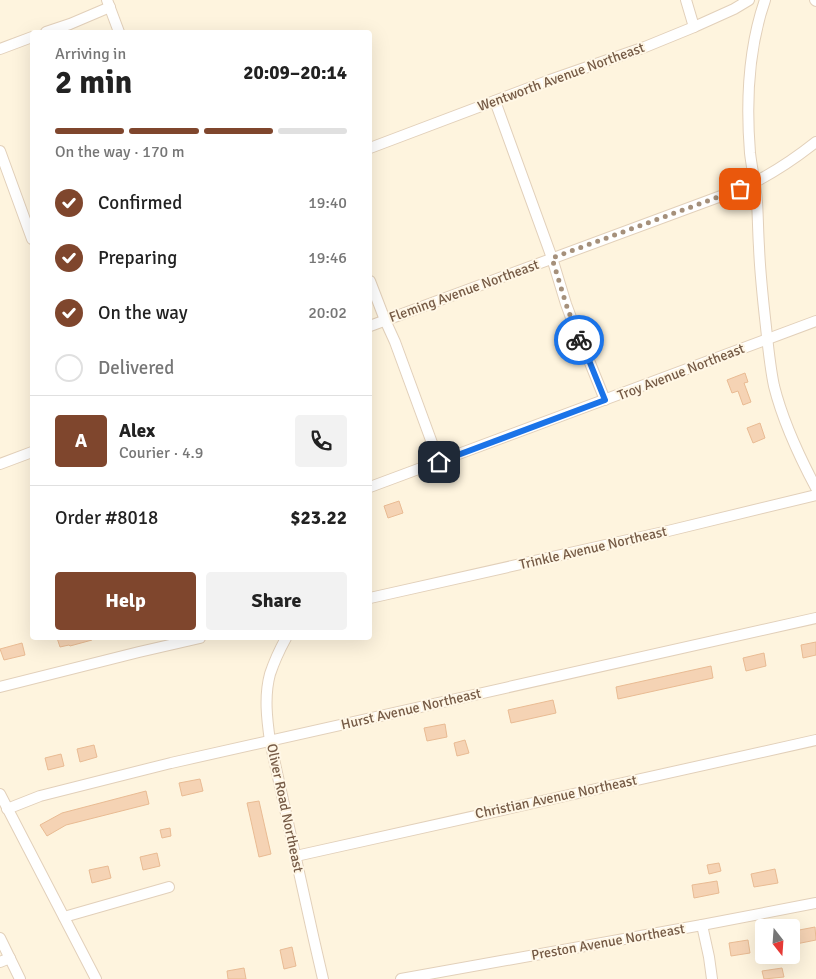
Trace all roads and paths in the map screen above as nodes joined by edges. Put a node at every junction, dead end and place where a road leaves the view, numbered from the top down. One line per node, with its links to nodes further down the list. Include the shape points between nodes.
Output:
1 (686, 0): 5 (street)
2 (749, 0): 5 (street, Wentworth Avenue Northeast)
3 (764, 0): 14 (street, via 755,36 748,93 750,154)
4 (108, 4): 6 (street); 7 (street)
5 (694, 27): 10 (street, Wentworth Avenue Northeast)
6 (52, 30)
7 (118, 30)
8 (30, 38): 9 (street)
9 (0, 48)
10 (495, 101): 12 (street, Wentworth Avenue Northeast); 16 (street)
11 (816, 142): 14 (street, Fleming Avenue Northeast, via 778,170)
12 (372, 147)
13 (0, 151): 15 (street)
14 (755, 182): 16 (street, Fleming Avenue Northeast); 21 (street)
15 (30, 234)
16 (552, 258): 18 (street, Fleming Avenue Northeast); 22 (street, via 580,342)
17 (372, 285): 18 (street)
18 (385, 320): 20 (street, Fleming Avenue Northeast); 24 (street)
19 (816, 321): 21 (street, Troy Avenue Northeast)
20 (372, 325)
21 (767, 339): 22 (street, Troy Avenue Northeast); 27 (street, via 780,407)
22 (605, 400): 24 (street, Troy Avenue Northeast)
23 (30, 453): 25 (street)
24 (439, 462): 26 (street, Troy Avenue Northeast)
25 (0, 464)
26 (372, 486)
27 (816, 488)
28 (816, 495): 29 (street, Trinkle Avenue Northeast)
29 (372, 598)
30 (816, 618): 35 (street, Hurst Avenue Northeast)
31 (176, 640): 33 (street)
32 (285, 640): 35 (street, Oliver Road Northeast, via 268,686)
33 (0, 687)
34 (816, 740): 38 (street, Christian Avenue Northeast)
35 (270, 741): 37 (street, Hurst Avenue Northeast, via 40,796); 38 (street, Oliver Road Northeast)
36 (0, 794): 37 (street)
37 (8, 809): 41 (street)
38 (296, 856): 48 (street, Oliver Road Northeast)
39 (169, 887): 41 (street)
40 (816, 903): 42 (street, Preston Avenue Northeast)
41 (64, 917): 47 (street)
42 (702, 925): 49 (street, Preston Avenue Northeast); 50 (street)
43 (0, 938): 44 (street)
44 (10, 958): 45 (street); 46 (street)
45 (0, 962)
46 (20, 979)
47 (96, 979)
48 (323, 979)
49 (401, 979)
50 (712, 979)

